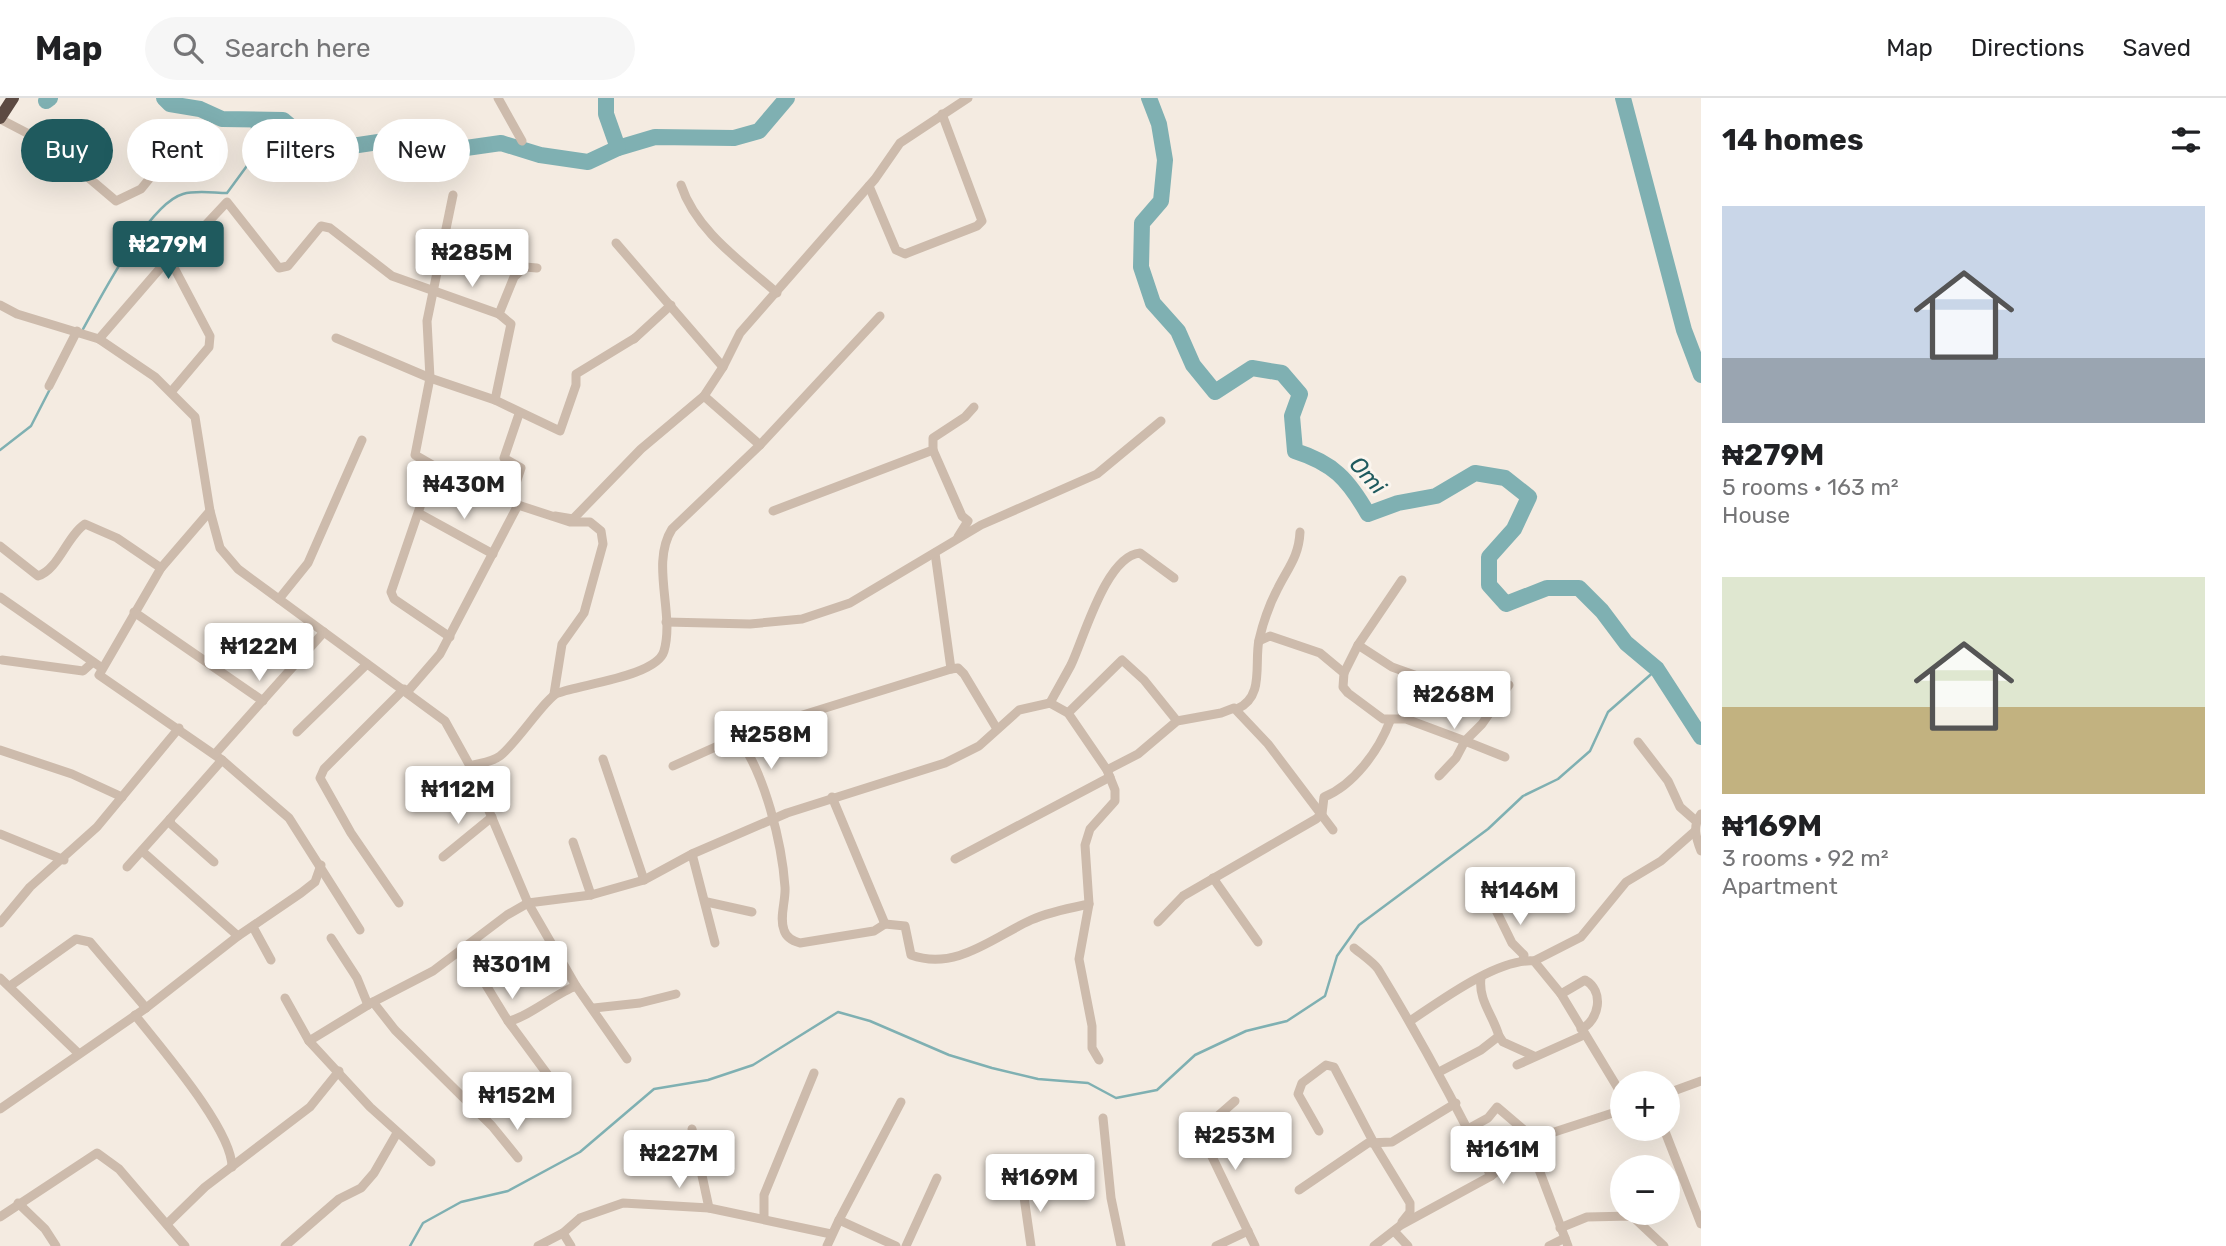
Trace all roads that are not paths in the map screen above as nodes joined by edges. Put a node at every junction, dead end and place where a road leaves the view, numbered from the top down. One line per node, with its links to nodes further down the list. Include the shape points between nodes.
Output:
1 (13, 98): 5 (highway)
2 (498, 98): 6 (street)
3 (968, 98): 4 (street)
4 (942, 114): 9 (street, via 900,143); 9 (street, via 982,221 977,226 905,254 896,250)
5 (0, 118): 7 (street, via 50,145 116,201)
6 (522, 141)
7 (147, 182)
8 (681, 185): 15 (street, via 702,225)
9 (869, 186): 15 (street)
10 (453, 195): 14 (street)
11 (616, 243): 17 (street)
12 (169, 258): 14 (street, via 227,202 279,268 288,266 321,226 330,228 392,276); 22 (street); 26 (street, via 210,336 209,347)
13 (537, 268): 18 (street, via 524,267 514,277)
14 (435, 293): 18 (street); 24 (street, via 427,321)
15 (777, 293): 23 (street, via 740,332)
16 (0, 304): 20 (street, via 17,314)
17 (671, 305): 23 (street); 30 (street, via 635,339 576,374 560,431)
18 (499, 314): 28 (street, via 512,324)
19 (880, 316): 33 (street)
20 (79, 332): 22 (street); 25 (street)
21 (336, 338): 24 (street)
22 (99, 339): 26 (street)
23 (723, 368): 27 (street)
24 (430, 378): 28 (street); 38 (street, via 415,455 434,466)
25 (49, 386)
26 (171, 392): 36 (street, via 200,429)
27 (704, 396): 33 (street); 39 (street, via 641,449 573,519)
28 (495, 400): 30 (street)
29 (974, 407): 34 (street, via 933,438)
30 (519, 414): 35 (street, via 504,458 521,468 512,495)
31 (1161, 421): 42 (street, via 1097,474 981,525)
32 (362, 440): 49 (street, via 308,563)
33 (760, 445): 51 (street, via 665,540)
34 (933, 450): 37 (street); 42 (street, via 968,521)
35 (518, 505): 39 (street); 43 (street)
36 (210, 511): 45 (street); 49 (street, via 220,548 238,569)
37 (773, 511)
38 (420, 514): 43 (street); 53 (street, via 391,592 394,599)
39 (555, 516): 65 (street, via 590,522 601,531 603,544 584,613 562,644)
40 (1300, 532): 54 (street, via 1298,554 1278,587)
41 (0, 546): 45 (street, via 37,576 45,574 85,524 117,538)
42 (949, 546): 44 (street)
43 (493, 554): 53 (street)
44 (935, 554): 51 (street, via 849,603 802,619 750,624); 60 (street)
45 (161, 568): 50 (street)
46 (1174, 578): 67 (street, via 1140,553 1125,561 1098,598)
47 (1402, 580): 55 (street)
48 (0, 597): 57 (street)
49 (279, 599): 52 (street)
50 (134, 612): 59 (street); 66 (street)
51 (666, 622): 65 (street, via 664,652 654,667)
52 (324, 632): 58 (street); 66 (street)
53 (450, 637): 64 (street, via 429,670)
54 (1259, 641): 61 (street, via 1270,636 1320,653); 68 (street, via 1255,690)
55 (1358, 645): 61 (street); 62 (street, via 1392,667)
56 (2, 660): 57 (street, via 83,671)
57 (93, 662): 59 (street)
58 (367, 664): 64 (street); 74 (street)
59 (102, 668): 72 (street, via 99,675)
60 (951, 669): 73 (street, via 964,674); 75 (street)
61 (1344, 673): 71 (street, via 1343,687 1348,693)
62 (1420, 677)
63 (1509, 685): 76 (street)
64 (406, 690): 82 (street, via 445,721); 110 (street, via 320,778)
65 (554, 694): 82 (street, via 519,740 498,758)
66 (263, 701): 79 (street)
67 (1050, 703): 69 (street); 73 (street, via 1019,710)
68 (1237, 709): 70 (street); 88 (street)
69 (1068, 713): 70 (street, via 1122,660); 84 (street)
70 (1177, 721): 84 (street)
71 (1390, 721): 76 (street, via 1406,719); 88 (street, via 1369,759 1324,797)
72 (179, 728): 79 (street); 86 (street)
73 (998, 729): 87 (street, via 979,746 945,763)
74 (297, 732)
75 (738, 738): 83 (street); 91 (street)
76 (1465, 741): 80 (street); 85 (street)
77 (1638, 742): 92 (street, via 1668,781 1680,807)
78 (0, 750): 86 (street)
79 (218, 757): 90 (street); 103 (street, via 289,818)
80 (1504, 757)
81 (603, 760): 106 (street)
82 (470, 766): 89 (street)
83 (673, 766)
84 (1109, 774): 100 (street); 112 (street, via 1115,801 1090,828 1085,845)
85 (1439, 776)
86 (122, 797): 101 (street)
87 (832, 797): 91 (street); 116 (street)
88 (1322, 814): 93 (street); 105 (street, via 1282,842)
89 (492, 817): 99 (street); 111 (street)
90 (170, 820): 96 (street); 102 (street)
91 (772, 820): 98 (street); 116 (street, via 785,889 784,933 792,941 874,931)
92 (1697, 822): 97 (street); 127 (street, via 1661,862 1626,881 1581,937)
93 (1333, 830)
94 (0, 834): 101 (street)
95 (573, 842): 107 (street)
96 (142, 851): 104 (street); 119 (street)
97 (1701, 852)
98 (692, 854): 106 (street); 109 (street)
99 (443, 857)
100 (955, 859)
101 (64, 860): 115 (street, via 30,887)
102 (214, 862)
103 (321, 865): 117 (street, via 315,882); 118 (street)
104 (127, 867)
105 (1213, 878): 114 (street, via 1183,896); 121 (street)
106 (644, 880): 107 (street)
107 (591, 895): 111 (street)
108 (1489, 896): 126 (street)
109 (707, 902): 113 (street); 122 (street)
110 (399, 903)
111 (528, 903): 124 (street); 131 (street)
112 (1089, 904): 116 (street, via 1032,919 988,944 942,962 911,956 905,926); 147 (street, via 1079,959 1092,1048)
113 (752, 912)
114 (1158, 922)
115 (0, 923)
116 (885, 923)
117 (253, 927): 119 (street); 125 (street)
118 (360, 930)
119 (238, 936): 136 (street)
120 (331, 938): 135 (street)
121 (1258, 942)
122 (715, 943)
123 (1354, 948): 140 (street, via 1377,969)
124 (464, 949): 135 (street); 139 (street)
125 (271, 960)
126 (1523, 960): 127 (street); 129 (street)
127 (1534, 961): 133 (street)
128 (0, 978): 130 (street)
129 (1482, 978): 140 (street); 142 (street, via 1480,996)
130 (10, 986): 136 (street, via 83,938); 144 (street)
131 (576, 986): 137 (street); 139 (street)
132 (676, 994): 137 (street)
133 (1561, 994): 141 (street); 141 (street, via 1585,980 1590,983 1597,1012)
134 (285, 998): 143 (street)
135 (371, 1004): 143 (street); 169 (street)
136 (146, 1008): 138 (street)
137 (594, 1008): 146 (street)
138 (135, 1014): 144 (street); 171 (street, via 230,1148)
139 (508, 1021): 154 (street)
140 (1410, 1021): 150 (street)
141 (1582, 1032): 145 (street); 152 (street)
142 (1499, 1036): 145 (street); 150 (street)
143 (309, 1041): 149 (street)
144 (78, 1053): 159 (street)
145 (1534, 1056): 148 (street)
146 (627, 1059)
147 (1099, 1060)
148 (1517, 1065)
149 (339, 1070): 165 (street); 171 (street, via 310,1107)
150 (1439, 1072): 158 (street)
151 (814, 1073): 179 (street, via 764,1195)
152 (1610, 1076)
153 (1701, 1081): 155 (street)
154 (556, 1086)
155 (1680, 1089)
156 (1235, 1101): 185 (street, via 1202,1130)
157 (901, 1102): 180 (street)
158 (1456, 1103): 163 (street); 167 (street, via 1392,1142)
159 (0, 1109)
160 (1610, 1114): 168 (street, via 1542,1136)
161 (1102, 1118): 198 (street)
162 (692, 1129): 177 (street)
163 (1468, 1129): 168 (street, via 1489,1118 1497,1107 1524,1130); 172 (street)
164 (1319, 1131): 167 (street, via 1298,1094 1302,1083 1326,1065 1334,1067)
165 (397, 1133): 170 (street); 191 (street, via 360,1188 339,1199)
166 (1669, 1141): 182 (street)
167 (1374, 1142): 175 (street); 183 (street, via 1410,1203 1410,1212)
168 (1532, 1146): 172 (street); 184 (street)
169 (518, 1157)
170 (431, 1162)
171 (232, 1167): 181 (street)
172 (1491, 1176): 183 (street)
173 (937, 1178): 196 (street)
174 (1059, 1188): 197 (street, via 1027,1192 1024,1197)
175 (1299, 1190)
176 (18, 1203): 178 (street); 181 (street, via 97,1153 119,1169); 189 (street)
177 (709, 1208): 179 (street); 186 (street, via 623,1203 580,1218)
178 (0, 1217)
179 (764, 1219): 187 (street)
180 (839, 1220): 187 (street); 195 (street)
181 (167, 1224): 190 (street)
182 (1701, 1224)
183 (1397, 1228): 201 (street); 202 (street)
184 (1560, 1228): 188 (street); 204 (street, via 1587,1217 1632,1216)
185 (1248, 1231): 199 (street); 200 (street)
186 (563, 1233): 192 (street); 193 (street)
187 (831, 1234): 194 (street)
188 (1566, 1242): 203 (street)
189 (56, 1246)
190 (185, 1246)
191 (285, 1246)
192 (538, 1246)
193 (571, 1246)
194 (827, 1246)
195 (896, 1246)
196 (906, 1246)
197 (1031, 1246)
198 (1121, 1246)
199 (1216, 1246)
200 (1255, 1246)
201 (1374, 1246)
202 (1408, 1246)
203 (1549, 1246)
204 (1664, 1246)

